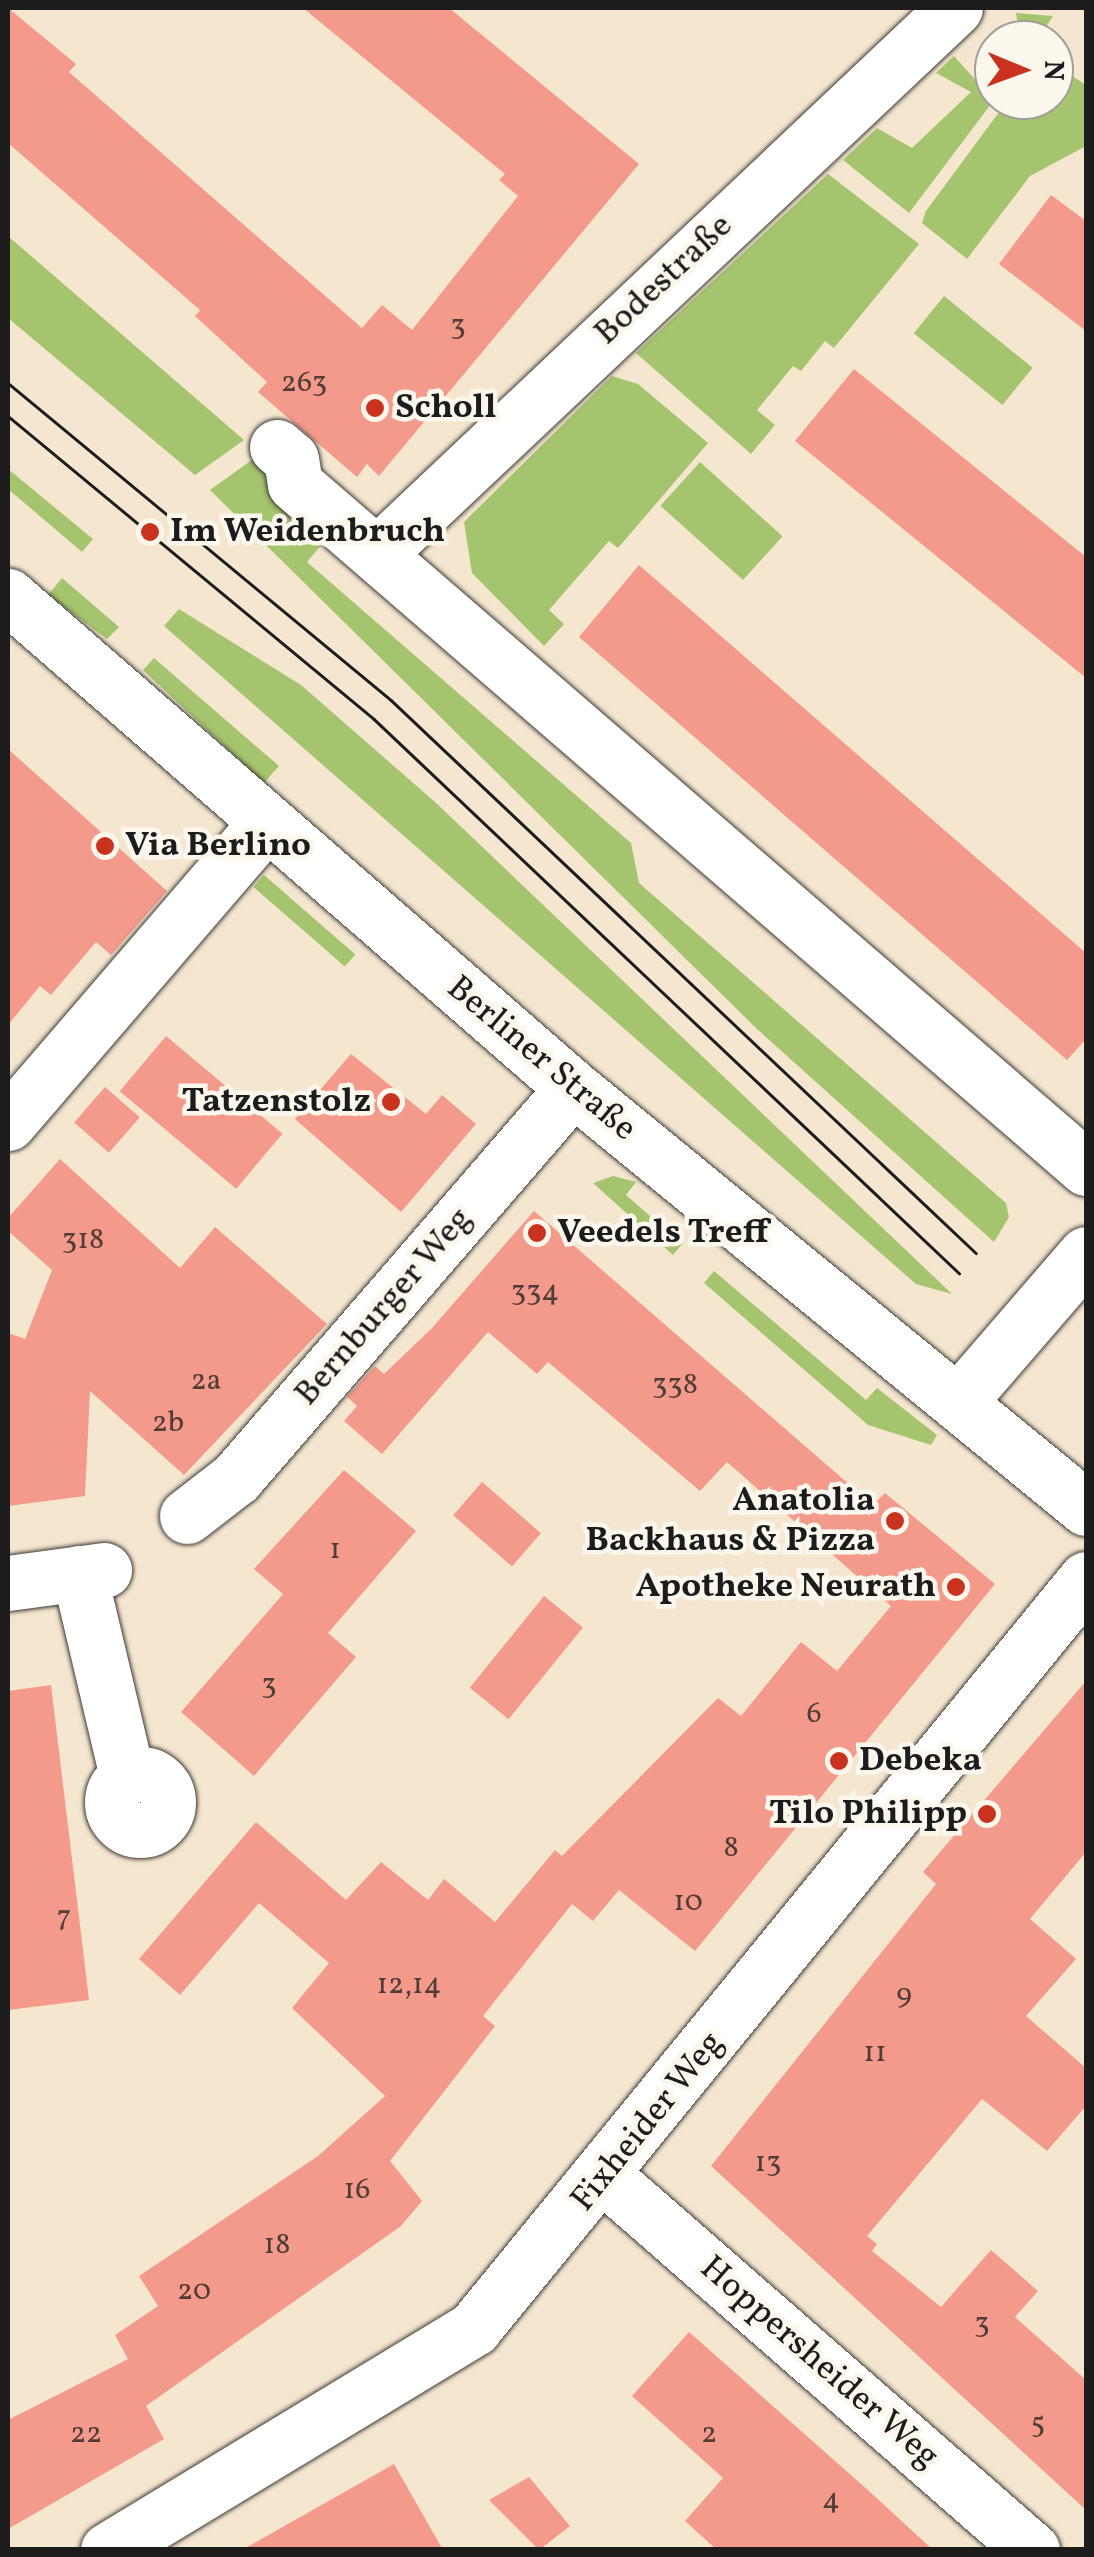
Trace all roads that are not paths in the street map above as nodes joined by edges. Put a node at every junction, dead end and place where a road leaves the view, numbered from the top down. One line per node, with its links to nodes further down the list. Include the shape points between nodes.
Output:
1 (954, 8): 3 (street, Bodestraße)
2 (277, 447): 3 (street, via 291,459 296,484)
3 (377, 554): 8 (street)
4 (8, 596): 5 (street, Berliner Straße)
5 (268, 822): 6 (street, Berliner Straße); 7 (street)
6 (573, 1088): 10 (street, Berliner Straße); 12 (street, Bernburger Weg, via 236,1478)
7 (8, 1122)
8 (1086, 1168)
9 (1086, 1254): 10 (street)
10 (959, 1401): 11 (street, Berliner Straße)
11 (1086, 1508)
12 (187, 1516)
13 (1086, 1579): 16 (street, Fixheider Weg)
14 (8, 1583): 15 (street, via 92,1572)
15 (127, 1776)
16 (605, 2176): 17 (street, Fixheider Weg, via 459,2339); 18 (street, Hoppersheider Weg)
17 (108, 2550)
18 (1032, 2550)

